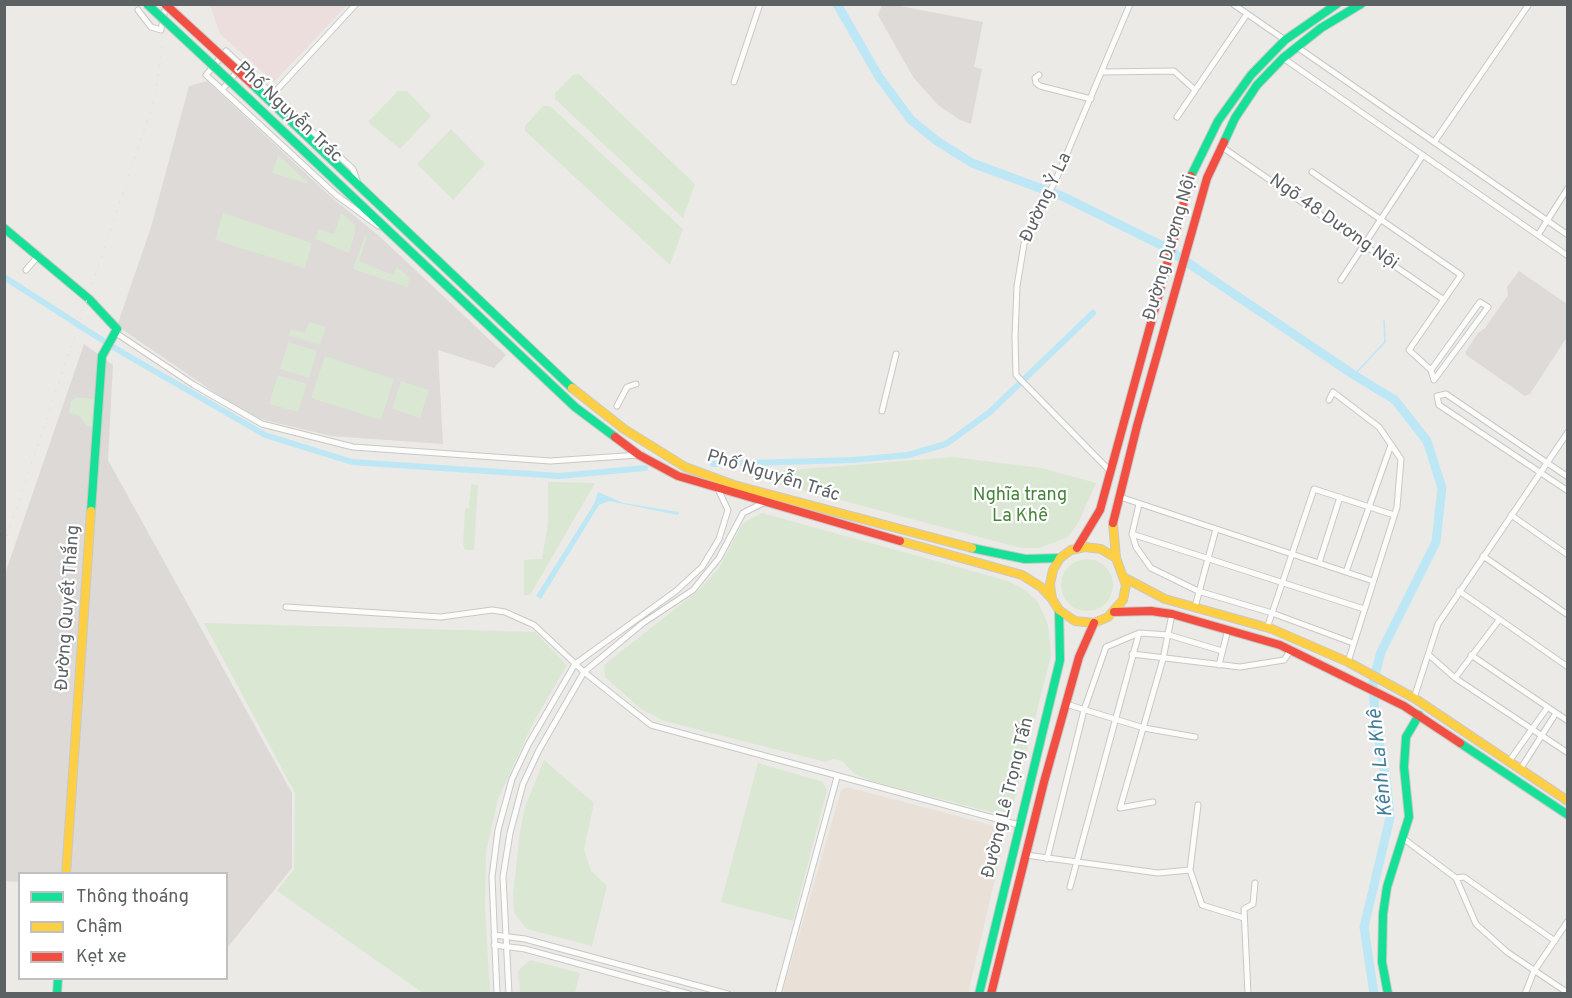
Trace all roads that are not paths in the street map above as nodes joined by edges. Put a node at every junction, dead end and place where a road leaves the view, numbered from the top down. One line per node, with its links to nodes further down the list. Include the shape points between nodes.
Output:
1 (147, 4): 36 (main road, Phố Nguyễn Trác, bridge)
2 (166, 4): 10 (street, via 161,30 151,27); 28 (main road, Phố Nguyễn Trác, bridge)
3 (356, 4): 21 (street)
4 (760, 4): 18 (street)
5 (1130, 4): 16 (street, Đường Ỷ La)
6 (1233, 4): 11 (street)
7 (1337, 4): 12 (main road, Đường Dương Nội)
8 (1361, 4): 13 (main road, Đường Dương Nội)
9 (1528, 4): 24 (street)
10 (138, 10)
11 (1247, 14): 12 (street); 20 (street)
12 (1285, 40): 53 (main road, Đường Dương Nội, via 1251,75 1218,121 1192,174)
13 (1297, 47): 14 (main road, Đường Dương Nội); 24 (street)
14 (1283, 58): 25 (main road, Đường Dương Nội, via 1257,85); 26 (street)
15 (242, 65): 19 (street); 19 (street, Phố Nguyễn Trác, via 226,51 206,75); 21 (street, Phố Nguyễn Trác)
16 (1102, 72): 20 (street, via 1174,71); 22 (street, Đường Ỷ La)
17 (1039, 75): 22 (street, via 1035,78 1040,86)
18 (734, 82)
19 (222, 90): 36 (street, Phố Nguyễn Trác, via 336,195)
20 (1195, 90): 23 (street)
21 (273, 94): 28 (street, Phố Nguyễn Trác, via 353,169)
22 (1092, 99): 59 (street, Đường Ỷ La, via 1024,244 1017,286 1016,375)
23 (1177, 117)
24 (1435, 141): 31 (street)
25 (1222, 147): 35 (street, Ngõ 48 Dương Nội); 54 (main road, Đường Dương Nội, via 1207,178)
26 (1423, 155): 30 (street); 33 (street)
27 (1312, 172): 30 (street)
28 (360, 188): 41 (main road, Phố Nguyễn Trác)
29 (1568, 189): 31 (street)
30 (1381, 220): 35 (street); 43 (street, via 1461,275)
31 (1546, 221): 33 (street); 34 (street)
32 (4, 228): 37 (main road)
33 (1538, 235): 38 (street)
34 (1568, 235)
35 (1364, 245): 40 (street); 43 (street, Ngõ 48 Dương Nội)
36 (406, 246): 42 (main road, Phố Nguyễn Trác)
37 (39, 255): 39 (street); 44 (main road, via 112,322)
38 (1568, 256)
39 (26, 270)
40 (1341, 280)
41 (466, 288): 42 (main road); 73 (main road, Phố Nguyễn Trác, via 582,398 685,467 734,485)
42 (459, 296): 57 (main road, Phố Nguyễn Trác, via 575,407)
43 (1444, 300): 46 (street, via 1409,350)
44 (114, 335): 57 (street, via 262,424 353,447 550,461); 143 (main road, Đường Quyết Thắng, via 102,356)
45 (896, 354): 52 (street)
46 (1431, 370): 47 (street); 47 (street, via 1480,302 1488,307)
47 (1434, 380): 49 (street)
48 (636, 384): 51 (street, via 627,387)
49 (1441, 393): 58 (street); 60 (street, via 1437,396 1439,405)
50 (1329, 400): 56 (street, via 1333,392 1379,427)
51 (617, 406)
52 (882, 411)
53 (1125, 423): 54 (main road); 59 (main road, Đường Dương Nội)
54 (1137, 426): 64 (main road, Đường Dương Nội)
55 (1568, 432): 58 (street)
56 (1391, 445): 68 (street); 69 (street, via 1401,459)
57 (639, 455): 62 (main road, Phố Nguyễn Trác, via 678,476)
58 (1547, 462): 60 (street); 61 (street)
59 (1110, 471): 74 (main road, Đường Dương Nội, via 1100,510)
60 (1540, 472): 63 (street); 70 (street)
61 (1568, 477)
62 (718, 489): 66 (main road, Phố Nguyễn Trác); 112 (street, via 728,510 702,567 676,591)
63 (1568, 491)
64 (1119, 497): 67 (street); 80 (main road, Đường Dương Nội, via 1113,526)
65 (1340, 497): 68 (street); 76 (street, via 1314,489); 82 (street)
66 (763, 503): 75 (main road, Phố Nguyễn Trác); 115 (street, via 743,513 719,558 693,590)
67 (1139, 504): 71 (street); 72 (street)
68 (1369, 505): 69 (street); 83 (street)
69 (1394, 515): 85 (street)
70 (1510, 515): 77 (street); 78 (street)
71 (1216, 529): 76 (street); 81 (street)
72 (1132, 534): 81 (street); 87 (street, via 1151,568)
73 (944, 542): 75 (main road); 79 (main road, Phố Nguyễn Trác, via 1025,559)
74 (1077, 548): 79 (main road); 80 (main road, via 1101,549)
75 (942, 552): 89 (main road, Phố Nguyễn Trác, via 1022,575)
76 (1291, 554): 82 (street); 86 (street)
77 (1568, 555)
78 (1483, 556): 88 (street); 97 (street)
79 (1060, 558): 89 (main road, via 1050,577)
80 (1116, 558): 84 (main road)
81 (1207, 558): 86 (street); 87 (street)
82 (1319, 563): 83 (street)
83 (1346, 573): 85 (street)
84 (1125, 578): 90 (main road, via 1154,594); 94 (main road, via 1125,593)
85 (1373, 582): 92 (street)
86 (1282, 583): 92 (street); 95 (street)
87 (1198, 591): 90 (street); 95 (street)
88 (1459, 591): 98 (street); 108 (street, via 1438,624)
89 (1052, 599): 93 (main road)
90 (1195, 607): 100 (main road)
91 (286, 608): 112 (street, via 425,617 505,612 534,625)
92 (1365, 609): 104 (street)
93 (1059, 610): 99 (main road, via 1075,621); 137 (main road, Đường Lê Trọng Tấn, via 1060,660)
94 (1114, 612): 96 (main road, via 1151,610); 99 (main road)
95 (1272, 613): 100 (street); 104 (street)
96 (1172, 614): 101 (main road); 103 (street)
97 (1568, 615)
98 (1499, 620): 109 (street); 114 (street)
99 (1094, 623): 118 (main road, Đường Lê Trọng Tấn)
100 (1267, 628): 111 (main road)
101 (1228, 629): 105 (main road); 106 (street)
102 (1138, 633): 103 (street); 107 (street); 120 (street, via 1106,647)
103 (1169, 635): 106 (street); 110 (street)
104 (1353, 643): 111 (street)
105 (1291, 650): 113 (street, via 1284,660 1240,667); 122 (main road)
106 (1222, 651): 113 (street)
107 (1132, 654): 110 (street); 123 (street)
108 (1429, 655): 116 (street); 117 (street)
109 (1471, 655): 116 (street); 119 (street)
110 (1164, 659): 113 (street); 125 (street)
111 (1348, 662): 117 (main road)
112 (575, 664): 115 (street); 149 (street, via 512,779 498,830 492,876)
113 (1219, 665)
114 (1568, 667)
115 (584, 672): 132 (street, via 651,725); 150 (street, via 523,784 503,877)
116 (1455, 678): 126 (street)
117 (1414, 698): 130 (main road)
118 (1065, 704): 120 (street); 139 (main road, Đường Lê Trọng Tấn)
119 (1547, 708): 121 (street); 126 (street)
120 (1084, 710): 123 (street); 140 (street)
121 (1556, 713): 124 (street); 127 (street)
122 (1419, 715): 136 (main road); 138 (main road, via 1406,737 1404,750 1409,817)
123 (1113, 720): 125 (street); 141 (street)
124 (1568, 721)
125 (1144, 728): 128 (street); 134 (street, via 1120,808)
126 (1532, 728): 127 (street); 130 (street)
127 (1542, 735): 129 (street); 131 (street)
128 (1196, 737)
129 (1568, 753)
130 (1510, 760): 131 (main road)
131 (1521, 768): 133 (main road)
132 (837, 777): 137 (street); 159 (street)
133 (1568, 801)
134 (1153, 802)
135 (1198, 805): 142 (street)
136 (1568, 815)
137 (1019, 825): 160 (main road, Đường Lê Trọng Tấn)
138 (1404, 839): 144 (street); 163 (main road, via 1387,887 1383,914 1382,962)
139 (1026, 855): 140 (street); 161 (main road, Đường Lê Trọng Tấn)
140 (1047, 859): 141 (street)
141 (1076, 863): 142 (street, via 1158,873); 146 (street)
142 (1190, 870): 147 (street, via 1202,905)
143 (66, 872)
144 (1456, 878): 151 (street, via 1464,877); 154 (street, via 1476,924)
145 (1255, 883): 147 (street, via 1253,904 1244,909)
146 (1070, 887)
147 (1244, 918): 162 (street)
148 (1568, 921): 151 (street)
149 (494, 935): 150 (street); 152 (street)
150 (506, 935): 153 (street); 158 (street)
151 (1555, 941): 154 (street)
152 (495, 945): 153 (street); 155 (street)
153 (506, 945): 156 (street); 157 (street)
154 (1534, 971): 164 (street); 165 (street)
155 (497, 993)
156 (509, 993)
157 (689, 993)
158 (728, 993)
159 (778, 993)
160 (980, 993)
161 (991, 993)
162 (1248, 993)
163 (1388, 993)
164 (1525, 993)
165 (1568, 993)

